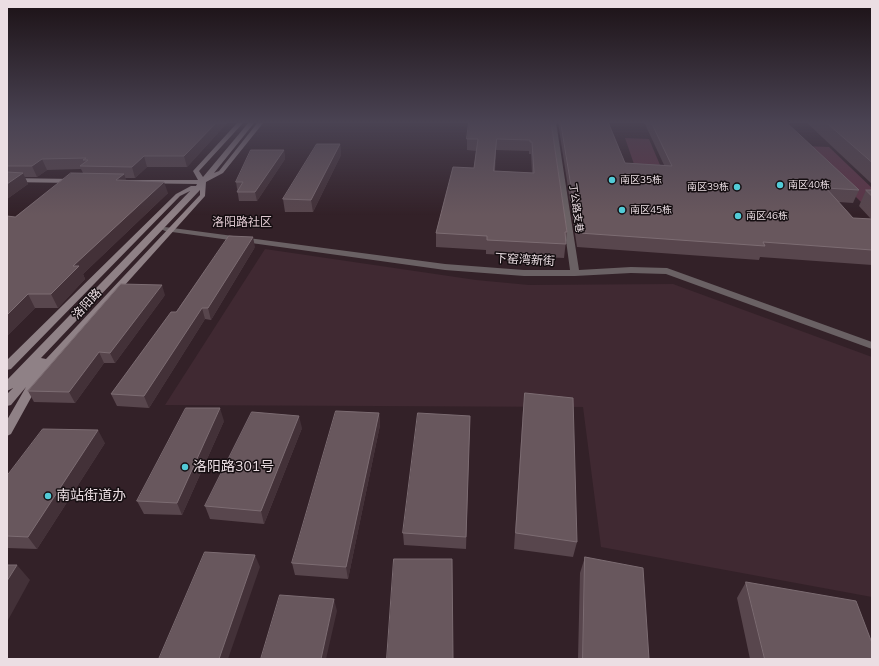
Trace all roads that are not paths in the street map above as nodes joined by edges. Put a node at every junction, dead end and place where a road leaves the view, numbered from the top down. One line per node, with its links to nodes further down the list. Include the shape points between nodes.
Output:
1 (213, 153): 8 (street, via 196,172)
2 (227, 153): 8 (street, 洛阳路)
3 (237, 153): 8 (street, via 222,172)
4 (558, 153): 10 (street, 丁公路支巷)
5 (7, 180): 6 (street)
6 (85, 181)
7 (117, 181): 8 (street)
8 (203, 182): 9 (street, 洛阳路, via 203,195); 12 (street, 洛阳路, via 178,195); 13 (street, 洛阳路)
9 (168, 230): 10 (street, 下窑湾新街, via 445,267); 14 (street, 洛阳路, via 31,372); 15 (street, 洛阳路, via 39,374)
10 (575, 273): 11 (street, 下窑湾新街, via 667,271)
11 (872, 346)
12 (7, 366)
13 (7, 387)
14 (7, 402)
15 (7, 431)

